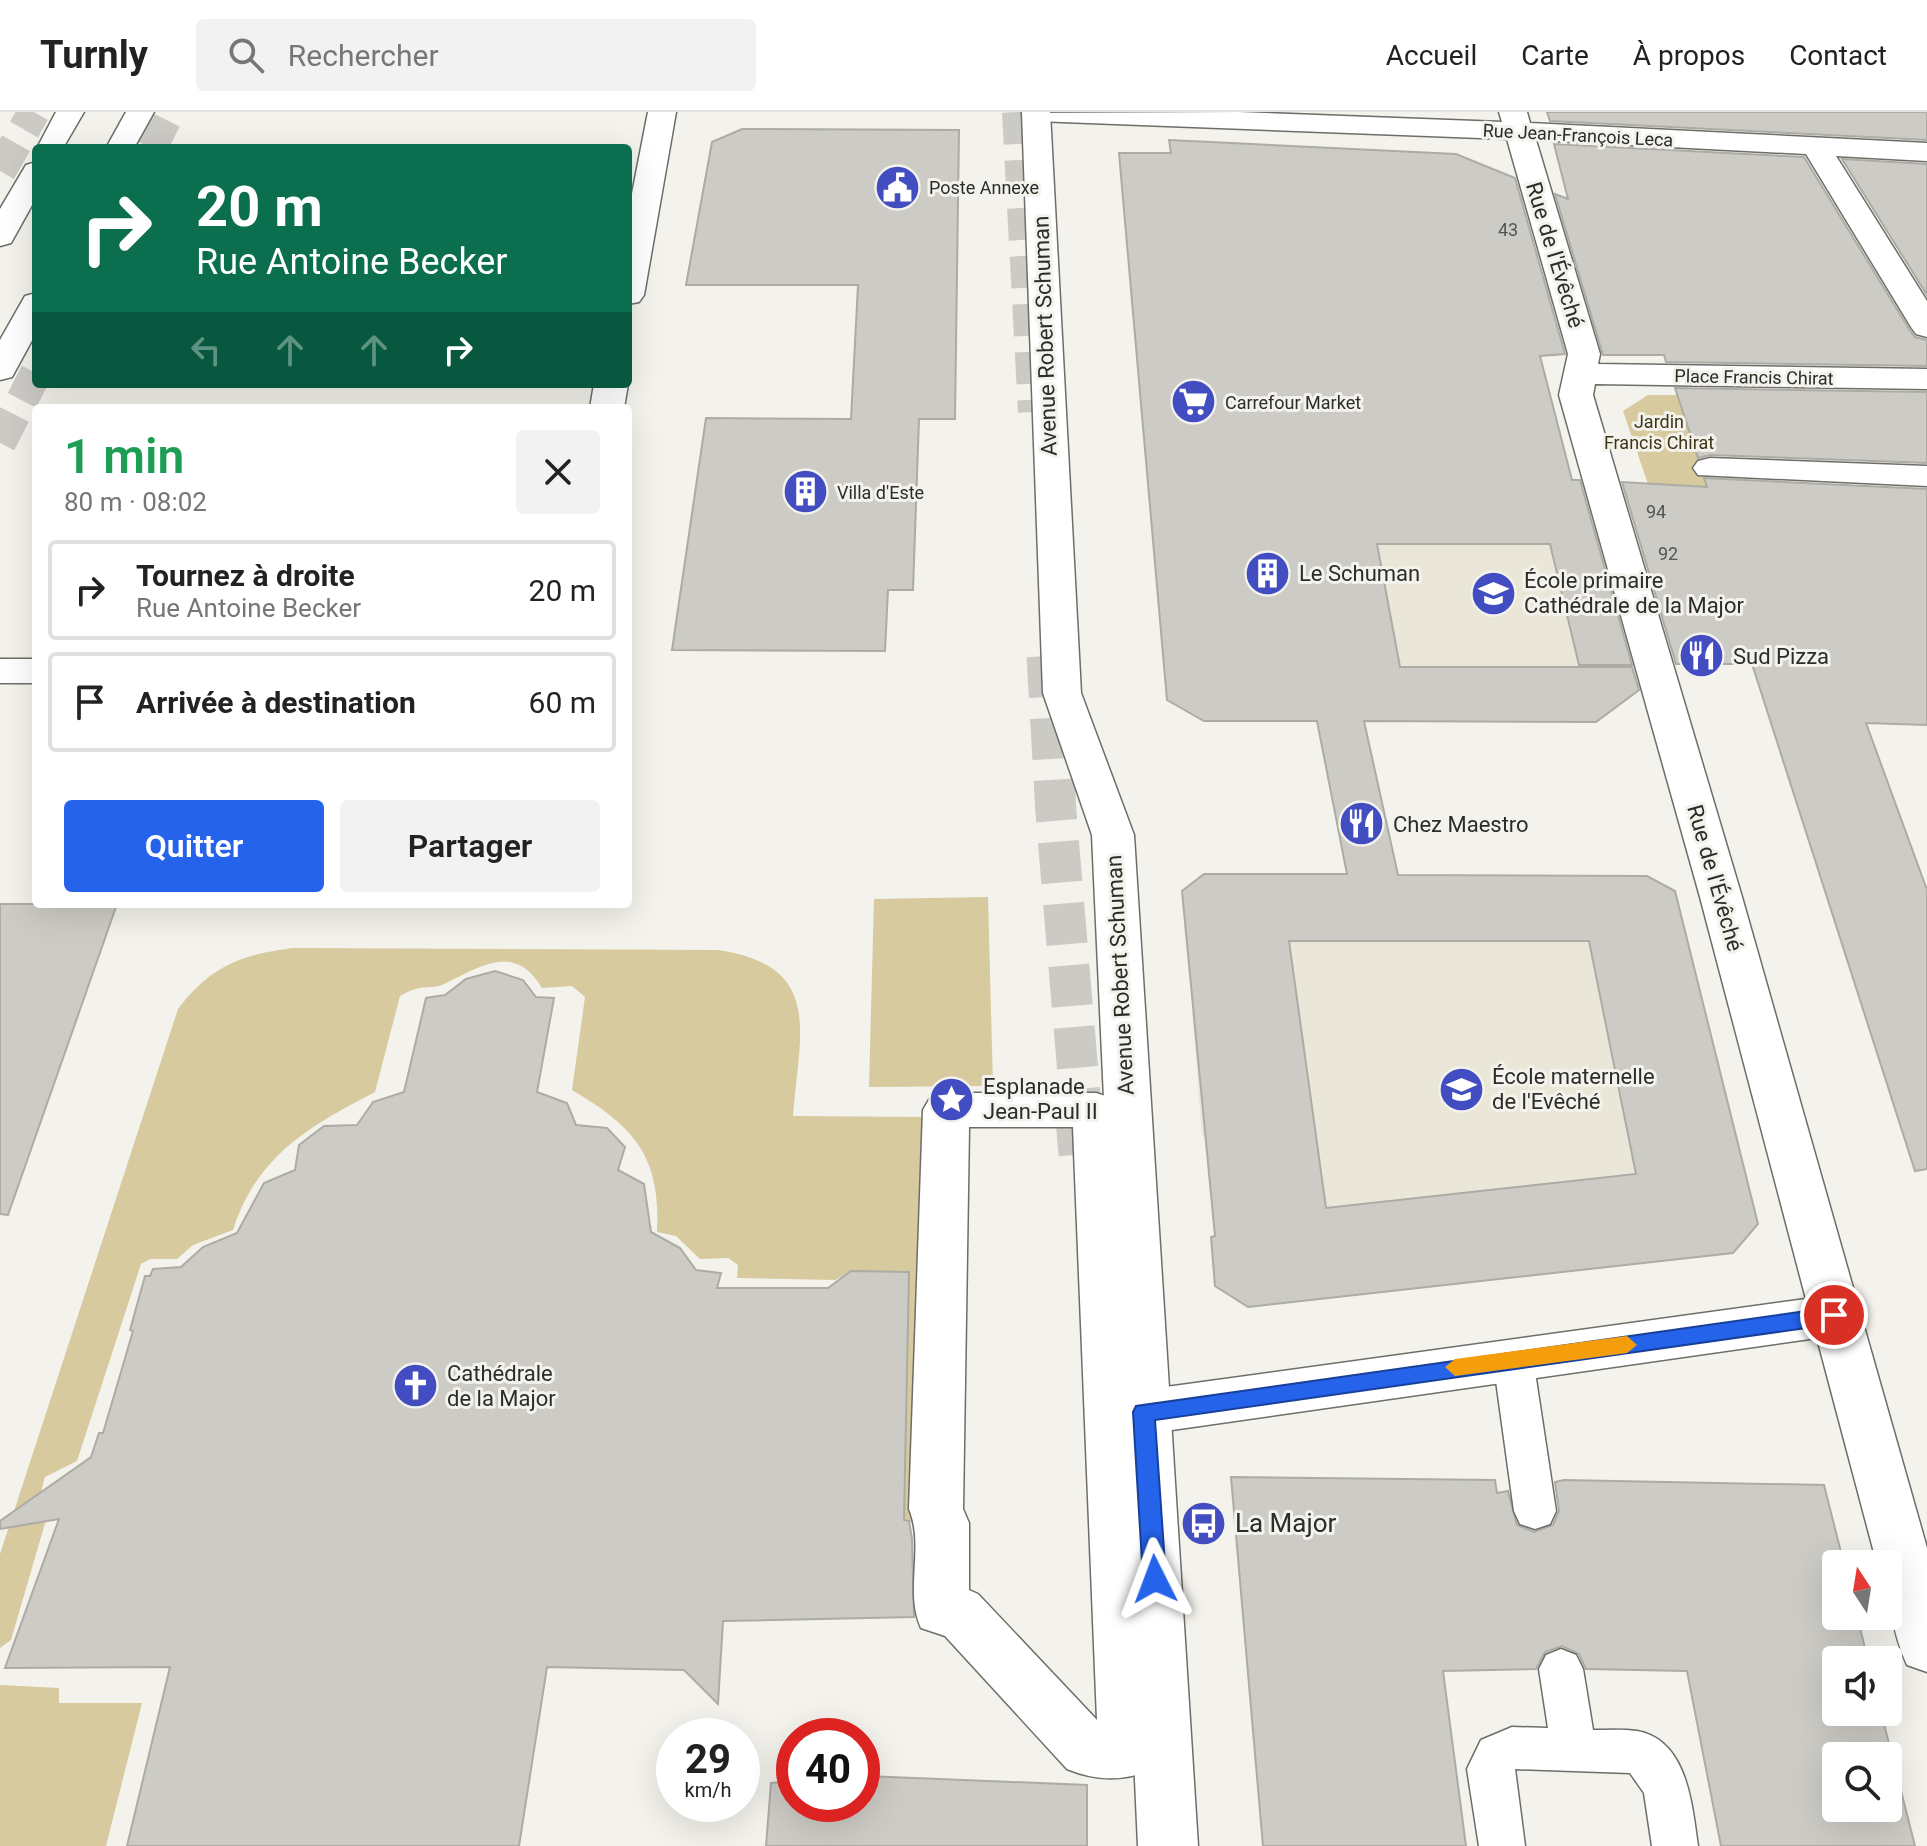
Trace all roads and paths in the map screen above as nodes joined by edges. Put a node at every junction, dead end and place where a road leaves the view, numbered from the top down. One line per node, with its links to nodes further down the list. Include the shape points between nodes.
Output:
1 (70, 112): 6 (street)
2 (140, 112): 7 (street)
3 (662, 112): 12 (street)
4 (1036, 112): 5 (street, Rue Jean-François Leca); 25 (street, Avenue Robert Schuman, via 1059,658 1066,706 1113,835)
5 (1515, 122): 8 (street, Rue Jean-François Leca); 16 (street, Rue de l'Évêché, via 1584,354)
6 (51, 144)
7 (122, 144)
8 (1816, 147): 9 (street, Rue Jean-François Leca); 14 (street)
9 (1927, 152)
10 (32, 178): 11 (street)
11 (0, 237)
12 (632, 273)
13 (32, 310): 15 (street)
14 (1926, 325)
15 (0, 370)
16 (1581, 374): 17 (street, Place Francis Chirat); 23 (street, Rue de l'Évêché, via 1576,395 1721,897)
17 (1927, 379)
18 (1710, 468): 19 (street)
19 (1927, 476)
20 (0, 671): 21 (street)
21 (32, 671)
22 (1096, 1110): 22 (street, via 1108,1360 1127,1752 1087,1750 958,1611 941,1611 942,1523 936,1509 946,1110)
23 (1834, 1315): 24 (street); 27 (street, Rue de l'Évêché)
24 (1513, 1359): 25 (street); 26 (lane)
25 (1144, 1412): 30 (street, Avenue Robert Schuman)
26 (1535, 1511)
27 (1927, 1647)
28 (1561, 1669): 29 (lane)
29 (1574, 1751): 31 (lane, via 1512,1748 1497,1755 1490,1769); 32 (lane, via 1638,1752 1652,1759 1663,1775)
30 (1168, 1846)
31 (1502, 1846)
32 (1675, 1846)

